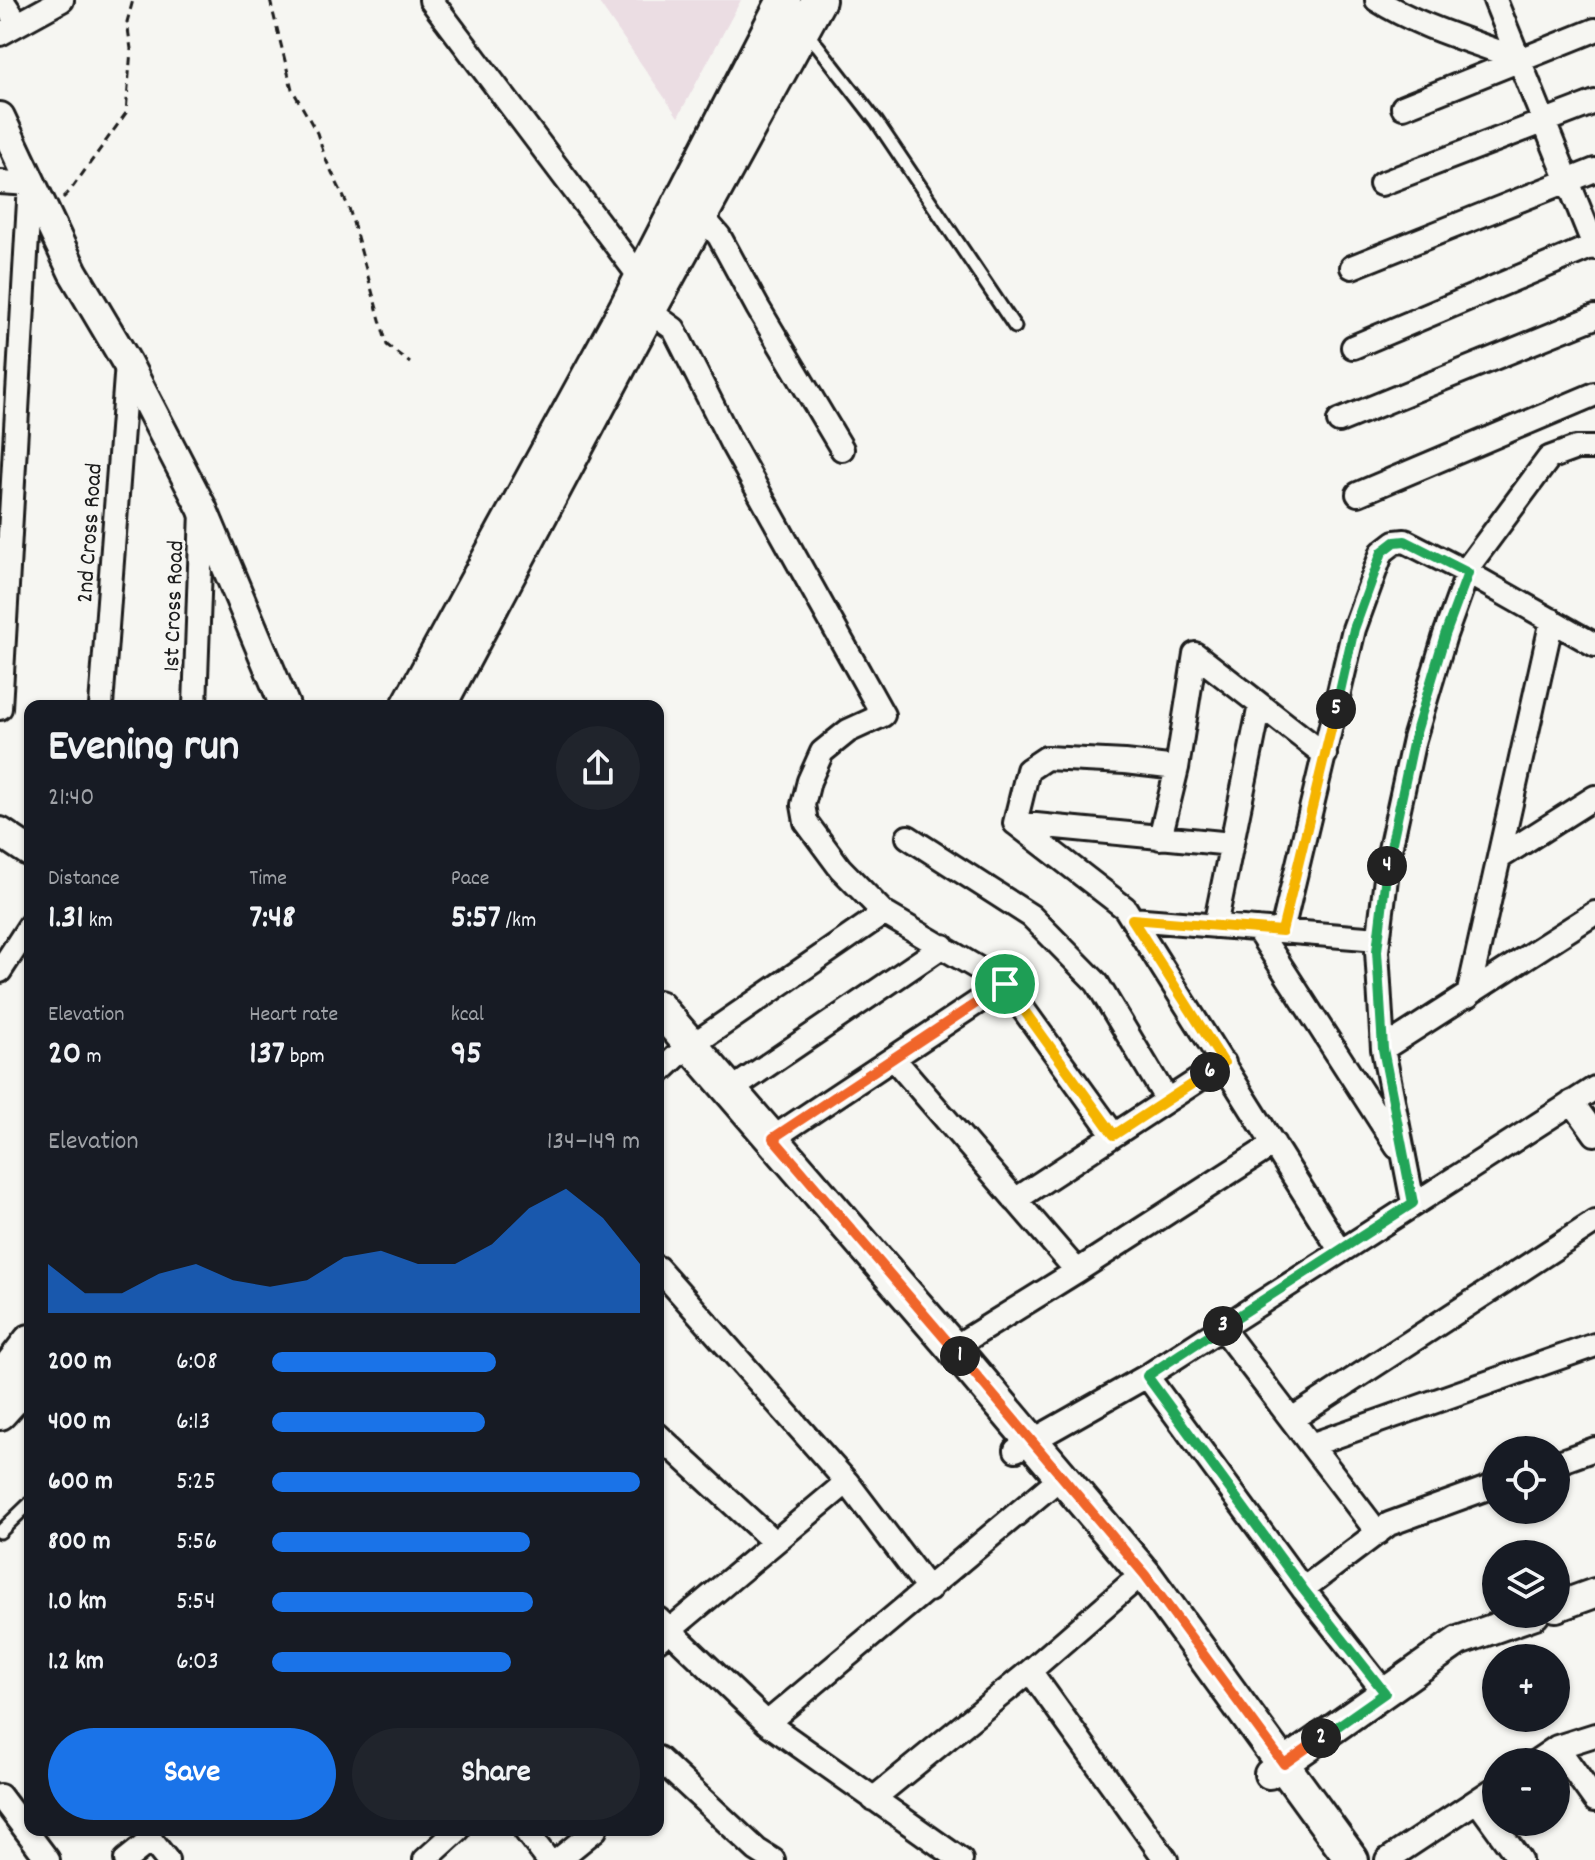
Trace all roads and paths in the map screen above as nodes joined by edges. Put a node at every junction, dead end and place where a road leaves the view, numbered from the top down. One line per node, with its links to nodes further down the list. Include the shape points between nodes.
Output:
1 (2, 0): 10 (street)
2 (62, 0): 10 (street)
3 (133, 0): 23 (path, via 127,22 131,49 126,113 70,191)
4 (270, 0): 33 (path, via 292,89 349,208 387,345)
5 (431, 0): 27 (street)
6 (784, 0): 27 (main road)
7 (819, 0): 12 (main road)
8 (1495, 0): 13 (street)
9 (1389, 3): 13 (street, via 1405,18)
10 (9, 29)
11 (1595, 30): 13 (street)
12 (803, 31): 24 (main road); 30 (lane, via 877,122)
13 (1521, 60): 15 (street); 17 (street)
14 (1595, 102): 17 (street)
15 (1403, 107)
16 (0, 117): 21 (street)
17 (1544, 122): 19 (street); 22 (street)
18 (1595, 170): 19 (street)
19 (1567, 180): 25 (street); 26 (street)
20 (0, 182): 21 (street)
21 (30, 184): 23 (street); 49 (street)
22 (1381, 184)
23 (44, 213): 32 (street)
24 (701, 215): 28 (main road); 36 (street, via 719,236)
25 (1595, 246): 31 (street)
26 (1352, 267)
27 (640, 277): 46 (main road)
28 (649, 311): 47 (main road); 60 (street, via 674,329 883,715 848,731 822,752 803,805 817,841)
29 (1595, 317): 35 (street)
30 (1015, 327)
31 (1353, 347)
32 (127, 363): 39 (street); 43 (street, 2nd Cross Road)
33 (410, 363)
34 (1595, 394): 38 (street)
35 (1339, 421)
36 (842, 449)
37 (1589, 452): 40 (street, via 1549,458)
38 (1358, 494)
39 (202, 508): 44 (street, 1st Cross Road); 45 (street)
40 (1468, 573): 41 (street); 50 (street, via 1405,541 1382,552 1354,629); 67 (street, via 1414,739 1389,854)
41 (1552, 620): 42 (street); 59 (street)
42 (1595, 645)
43 (101, 700)
44 (195, 700)
45 (282, 700)
46 (411, 700)
47 (442, 700)
48 (1260, 705): 50 (street); 51 (street, via 1195,654); 57 (street)
49 (0, 708)
50 (1325, 755): 65 (street)
51 (1177, 768): 53 (street, via 1046,758 1028,770); 56 (street)
52 (1595, 797): 59 (street)
53 (1015, 823): 56 (street); 62 (street, via 1125,908)
54 (0, 832): 58 (street)
55 (908, 837): 79 (street, via 1031,916 1097,983)
56 (1160, 838): 57 (street)
57 (1232, 844): 63 (street)
58 (24, 848)
59 (1499, 858): 71 (street)
60 (884, 913): 68 (street); 74 (street)
61 (1595, 913): 71 (street)
62 (1132, 919): 63 (street); 76 (street)
63 (1215, 926): 64 (street)
64 (1257, 929): 65 (street); 85 (street)
65 (1282, 931): 67 (street)
66 (24, 934): 69 (street)
67 (1378, 939): 73 (street)
68 (943, 946): 70 (street); 78 (street)
69 (0, 971)
70 (1005, 984): 75 (street); 82 (street)
71 (1468, 996): 73 (street)
72 (664, 1026): 74 (main road)
73 (1383, 1049): 85 (street)
74 (672, 1052): 78 (main road); 103 (main road)
75 (894, 1059): 83 (street); 86 (street)
76 (1224, 1063): 79 (street); 84 (street)
77 (1595, 1088): 80 (street)
78 (731, 1090): 83 (main road)
79 (1167, 1100): 82 (street)
80 (1572, 1102): 81 (street); 87 (street)
81 (1595, 1134)
82 (1114, 1135): 86 (street)
83 (773, 1138): 94 (main road)
84 (1274, 1144): 89 (street); 90 (street)
85 (1404, 1156): 87 (street)
86 (1015, 1200): 90 (street)
87 (1413, 1203): 89 (street)
88 (1595, 1222): 100 (street)
89 (1340, 1250): 92 (street)
90 (1077, 1271): 94 (street)
91 (666, 1295): 106 (street)
92 (1221, 1327): 96 (street); 100 (street)
93 (1595, 1345): 102 (street)
94 (953, 1348): 103 (main road)
95 (24, 1349): 97 (main road)
96 (1147, 1376): 103 (street); 114 (street)
97 (0, 1380)
98 (24, 1387): 99 (main road)
99 (0, 1413)
100 (1292, 1419): 102 (street)
101 (664, 1441): 112 (street)
102 (1311, 1445): 111 (street)
103 (1024, 1446): 107 (main road); 126 (main road, via 1145,1575)
104 (1595, 1449): 105 (street)
105 (1570, 1458)
106 (847, 1482): 112 (street); 115 (street)
107 (1049, 1487): 113 (main road); 115 (street)
108 (1482, 1490): 111 (street, via 1389,1524)
109 (24, 1509): 110 (lane)
110 (0, 1532)
111 (1378, 1533): 114 (street)
112 (774, 1542): 118 (street)
113 (1129, 1585): 121 (street); 126 (main road)
114 (1303, 1589): 122 (street)
115 (929, 1590): 123 (street)
116 (1595, 1593): 117 (street)
117 (1570, 1602)
118 (664, 1627)
119 (1495, 1628): 122 (street, via 1458,1641)
120 (664, 1631): 123 (street)
121 (1030, 1671): 130 (street); 146 (street)
122 (1385, 1693): 126 (street)
123 (767, 1723): 130 (street)
124 (1595, 1735): 125 (street)
125 (1557, 1747): 131 (street)
126 (1276, 1769): 147 (main road); 148 (main road)
127 (664, 1770): 144 (street)
128 (0, 1796): 133 (street)
129 (1482, 1798): 132 (street)
130 (873, 1799): 145 (street)
131 (1595, 1800)
132 (1477, 1801): 149 (street); 150 (street)
133 (24, 1828)
134 (30, 1836): 139 (street)
135 (452, 1836): 138 (street)
136 (530, 1836): 142 (street)
137 (588, 1836): 143 (street)
138 (432, 1858)
139 (48, 1860)
140 (126, 1860): 141 (street, via 151,1840)
141 (167, 1860)
142 (548, 1860)
143 (558, 1860)
144 (773, 1860)
145 (961, 1860)
146 (1166, 1860)
147 (1331, 1860)
148 (1352, 1860)
149 (1387, 1860)
150 (1520, 1860)

